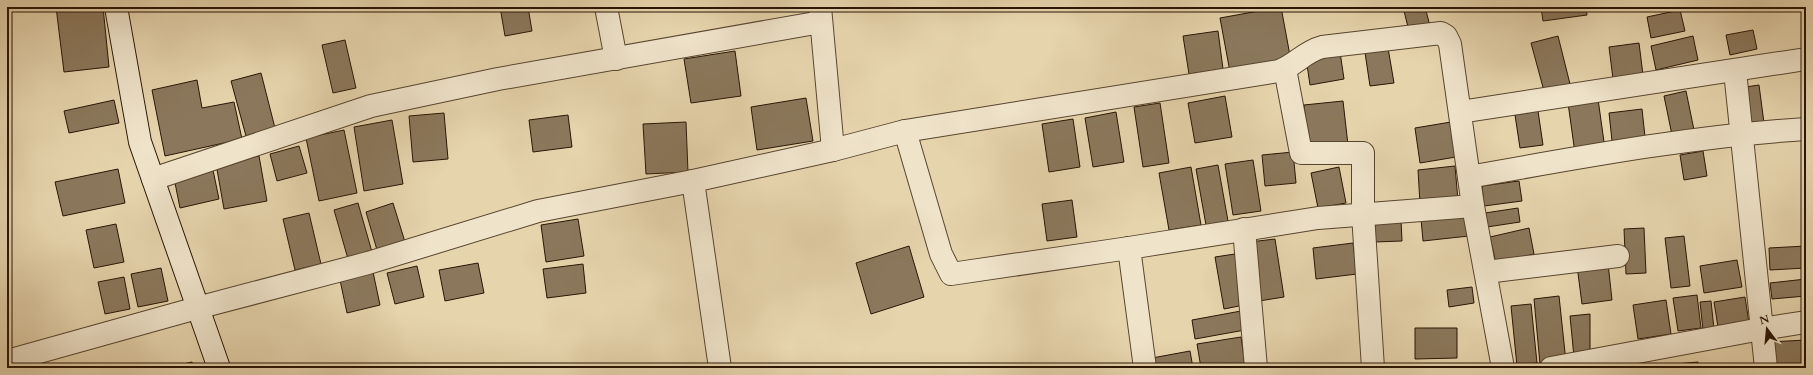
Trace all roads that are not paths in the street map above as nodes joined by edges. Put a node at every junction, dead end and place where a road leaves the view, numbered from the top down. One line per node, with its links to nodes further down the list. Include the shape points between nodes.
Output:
1 (116, 7): 14 (street, via 140,142)
2 (606, 7): 4 (street)
3 (821, 14): 4 (street); 12 (street)
4 (616, 59): 14 (street, via 498,79 372,106)
5 (1806, 59): 7 (street)
6 (1285, 69): 8 (street, via 1305,53 1322,47 1441,33 1450,44); 10 (street); 17 (street, via 1301,153 1363,153)
7 (1735, 71): 8 (street); 11 (street)
8 (1460, 112): 13 (street)
9 (1806, 129): 11 (street)
10 (905, 131): 12 (street); 19 (street, via 941,254 951,274)
11 (1742, 133): 13 (street, via 1587,155); 24 (street)
12 (833, 150): 15 (street)
13 (1469, 177): 16 (street)
14 (153, 180): 22 (street)
15 (693, 181): 22 (street, via 538,211 368,263); 27 (street)
16 (1473, 206): 17 (street); 21 (street)
17 (1363, 214): 18 (street); 30 (street)
18 (1244, 229): 19 (street); 29 (street)
19 (1129, 248): 28 (street)
20 (1618, 256): 21 (street)
21 (1486, 272): 31 (street)
22 (197, 308): 25 (street); 26 (street)
23 (1806, 322): 24 (street)
24 (1760, 329): 32 (street); 33 (street)
25 (7, 361)
26 (218, 368)
27 (717, 368)
28 (1145, 368)
29 (1256, 368)
30 (1373, 368)
31 (1503, 368)
32 (1550, 368)
33 (1766, 368)

